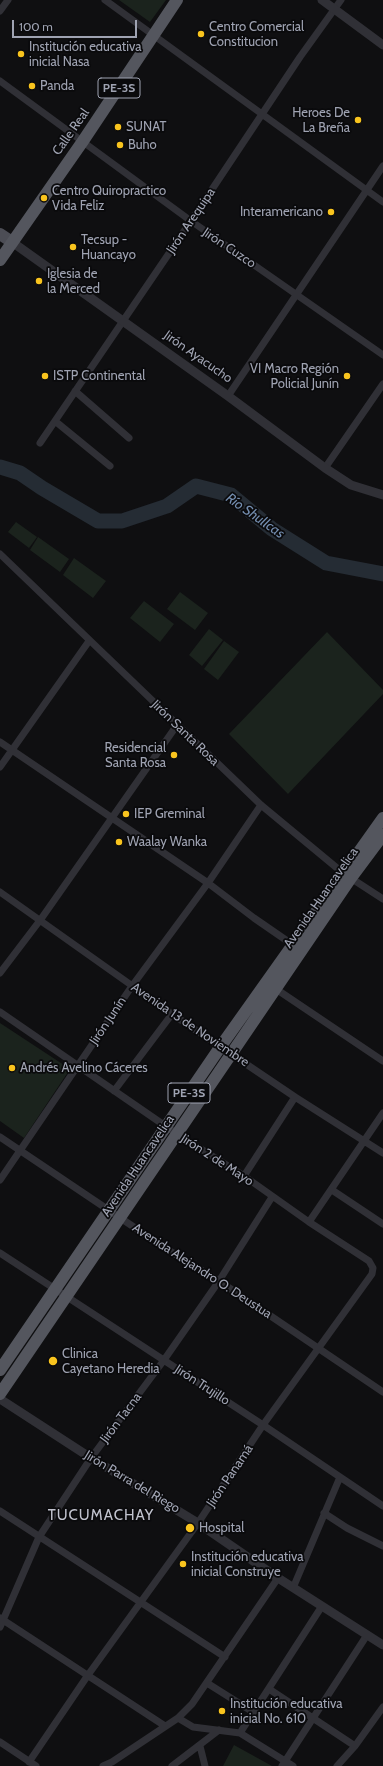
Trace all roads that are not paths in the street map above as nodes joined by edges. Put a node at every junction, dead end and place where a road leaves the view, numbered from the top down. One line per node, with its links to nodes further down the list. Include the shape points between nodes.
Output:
1 (8, 0): 7 (street)
2 (106, 0): 8 (street)
3 (177, 0): 8 (highway, Calle Real / PE-3S)
4 (322, 0): 6 (street)
5 (341, 0): 6 (street, Jirón Arequipa)
6 (335, 9): 9 (street); 11 (street, Jirón Arequipa)
7 (0, 11)
8 (154, 35): 11 (street); 12 (highway, Calle Real / PE-3S)
9 (383, 45)
10 (0, 81): 12 (street, Jirón Cuzco)
11 (262, 114): 14 (street); 16 (street, Jirón Arequipa)
12 (83, 141): 16 (street, Jirón Cuzco); 18 (highway, Calle Real / PE-3S)
13 (383, 166): 14 (street)
14 (367, 190): 15 (street); 20 (street)
15 (383, 202)
16 (191, 222): 20 (street, Jirón Cuzco); 21 (street, Jirón Arequipa)
17 (0, 234): 18 (main road, Jirón Ayacucho)
18 (12, 242): 19 (highway, Calle Real / PE-3S); 21 (street, Jirón Ayacucho)
19 (0, 260)
20 (297, 294): 22 (street, Jirón Cuzco); 25 (street)
21 (122, 320): 24 (street, Jirón Arequipa); 25 (street, Jirón Ayacucho)
22 (383, 355)
23 (383, 384): 30 (street)
24 (75, 391): 26 (street, Jirón Arequipa); 27 (street)
25 (228, 396): 30 (street, Jirón Ayacucho)
26 (55, 421): 28 (street, Jirón Arequipa); 29 (street)
27 (128, 438)
28 (40, 443)
29 (110, 466)
30 (325, 468): 31 (street, Jirón Ayacucho, via 351,485)
31 (383, 495)
32 (0, 554): 33 (street, Jirón Santa Rosa)
33 (89, 641): 34 (street, Jirón Santa Rosa); 36 (street)
34 (177, 725): 38 (street, Jirón Santa Rosa); 39 (street)
35 (0, 742): 36 (street)
36 (12, 750): 37 (street); 39 (street)
37 (0, 767)
38 (261, 805): 42 (street, Jirón Santa Rosa); 43 (street, Jirón Junín)
39 (112, 817): 43 (street); 46 (street)
40 (383, 818): 42 (highway, Avenida Huancavelica / PE-3S)
41 (383, 835): 42 (highway, Avenida Huancavelica / PE-3S)
42 (347, 876): 45 (street, Jirón Santa Rosa); 47 (highway, Avenida Huancavelica / PE-3S)
43 (208, 883): 47 (street); 49 (street, Jirón Junín)
44 (0, 892): 46 (street, Avenida 13 de Noviembre)
45 (383, 899)
46 (41, 919): 48 (street); 49 (street, Avenida 13 de Noviembre)
47 (297, 948): 50 (highway, Avenida Huancavelica / PE-3S); 53 (highway, Avenida Huancavelica / PE-3S)
48 (0, 973)
49 (132, 986): 52 (street, Avenida 13 de Noviembre); 56 (street, Jirón Junín)
50 (276, 989): 54 (highway, Avenida Huancavelica / PE-3S); 55 (street)
51 (0, 1012): 56 (street, Jirón 2 de Mayo)
52 (172, 1014): 53 (street, Avenida 13 de Noviembre); 57 (street)
53 (221, 1046): 54 (street, Avenida 13 de Noviembre); 60 (highway, Avenida Huancavelica / PE-3S)
54 (232, 1054): 58 (street, Avenida 13 de Noviembre); 61 (highway, Avenida Huancavelica / PE-3S)
55 (383, 1061)
56 (78, 1066): 57 (street, Jirón 2 de Mayo); 64 (street, Jirón Junín)
57 (114, 1091): 60 (street, Jirón 2 de Mayo)
58 (295, 1097): 63 (street, Avenida 13 de Noviembre); 66 (street)
59 (383, 1113): 63 (street)
60 (166, 1127): 61 (street, Jirón 2 de Mayo); 70 (highway, Avenida Huancavelica / PE-3S)
61 (177, 1134): 66 (street, Jirón 2 de Mayo); 71 (highway, Avenida Huancavelica / PE-3S)
62 (0, 1137): 64 (street, Avenida Alejandro O. Deustua)
63 (364, 1141): 65 (street, Avenida 13 de Noviembre); 68 (street)
64 (20, 1150): 67 (street, Jirón Junín); 70 (street, Avenida Alejandro O. Deustua)
65 (383, 1153)
66 (244, 1176): 69 (street, Jirón 2 de Mayo)
67 (0, 1180)
68 (332, 1190): 72 (street); 73 (street)
69 (272, 1197): 72 (street, Jirón 2 de Mayo); 76 (street, Jirón Tacna)
70 (109, 1210): 71 (street, Avenida Alejandro O. Deustua); 77 (highway, Avenida Huancavelica / PE-3S)
71 (120, 1218): 76 (street, Avenida Alejandro O. Deustua); 78 (highway, Avenida Huancavelica / PE-3S)
72 (309, 1222): 75 (street, Jirón 2 de Mayo, via 369,1261)
73 (383, 1224)
74 (0, 1253): 77 (street, Jirón Trujillo)
75 (373, 1268): 79 (street, Jirón Panamá, via 372,1274)
76 (219, 1281): 79 (street, Avenida Alejandro O. Deustua); 80 (street, Jirón Tacna)
77 (56, 1289): 78 (street, Jirón Trujillo); 81 (highway, Avenida Huancavelica / PE-3S)
78 (68, 1296): 80 (street, Jirón Trujillo); 83 (highway, Avenida Huancavelica / PE-3S)
79 (319, 1348): 82 (street, Avenida Alejandro O. Deustua); 85 (street, Jirón Panamá)
80 (164, 1360): 85 (street, Jirón Trujillo); 86 (street, Jirón Tacna)
81 (0, 1370)
82 (383, 1392)
83 (0, 1394)
84 (0, 1399): 86 (street, Jirón Parra del Riego)
85 (263, 1425): 87 (street, Jirón Trujillo); 91 (street, Jirón Panamá)
86 (91, 1458): 91 (street, Jirón Parra del Riego); 92 (street, Jirón Tacna)
87 (340, 1477): 88 (street, Jirón Trujillo); 90 (street)
88 (383, 1506)
89 (0, 1511): 92 (street)
90 (324, 1514): 93 (street); 95 (street)
91 (198, 1523): 94 (street, Jirón Parra del Riego); 96 (street, Jirón Panamá)
92 (39, 1537): 96 (street); 98 (street, Jirón Tacna)
93 (383, 1546)
94 (278, 1578): 95 (street, Jirón Parra del Riego); 102 (street)
95 (293, 1588): 97 (street, Jirón Parra del Riego)
96 (142, 1602): 102 (street); 103 (street, Jirón Panamá)
97 (322, 1606): 100 (street, Jirón Parra del Riego); 105 (street)
98 (2, 1619): 99 (street, Jirón Tacna); 103 (street)
99 (0, 1627)
100 (367, 1635): 101 (street, Jirón Parra del Riego); 109 (street)
101 (383, 1645)
102 (225, 1657): 104 (street)
103 (88, 1676): 110 (street); 117 (street, Jirón Panamá)
104 (207, 1683): 107 (street); 108 (street)
105 (269, 1688): 107 (street); 109 (street)
106 (383, 1708): 115 (street)
107 (253, 1712): 112 (street)
108 (178, 1718): 110 (street); 111 (street, via 193,1727)
109 (313, 1718): 115 (street); 116 (street)
110 (165, 1726): 118 (street)
111 (219, 1730): 112 (street); 114 (street)
112 (240, 1733): 116 (street)
113 (0, 1742): 117 (street)
114 (200, 1746): 119 (street); 120 (street)
115 (355, 1746): 122 (street)
116 (284, 1763): 121 (street)
117 (32, 1764)
118 (103, 1766)
119 (172, 1766)
120 (204, 1766)
121 (293, 1766)
122 (337, 1766)

